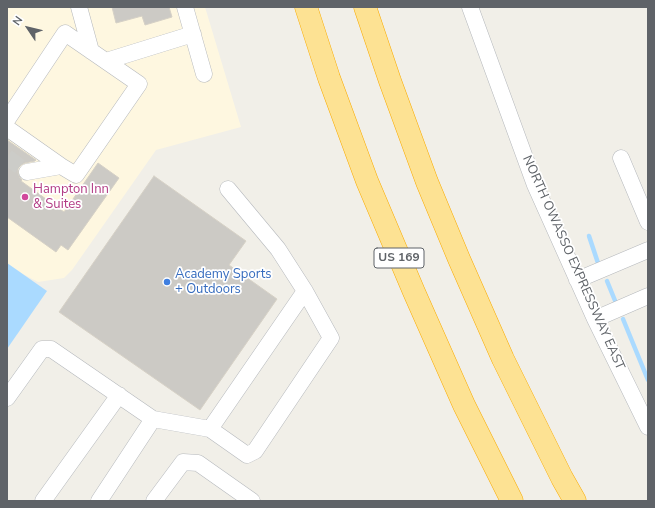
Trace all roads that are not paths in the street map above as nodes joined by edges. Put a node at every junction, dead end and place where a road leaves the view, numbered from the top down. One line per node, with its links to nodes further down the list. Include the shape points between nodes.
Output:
1 (78, 7): 7 (street)
2 (185, 7): 6 (street)
3 (306, 7): 31 (highway, US 169, via 367,181 461,398)
4 (365, 7): 32 (highway, via 427,182 459,259 503,359)
5 (470, 7): 18 (street, NORTH OWASSO EXPRESSWAY EAST, via 535,185)
6 (193, 34): 8 (street); 9 (street)
7 (91, 51): 8 (street); 10 (street, via 64,33)
8 (106, 61): 13 (street, via 139,84 76,175)
9 (204, 74)
10 (7, 120)
11 (7, 128): 13 (street)
12 (621, 158): 16 (street)
13 (61, 166): 14 (street)
14 (27, 172)
15 (228, 189): 19 (street, via 278,249)
16 (648, 222)
17 (648, 250): 18 (street)
18 (578, 280): 21 (street, NORTH OWASSO EXPRESSWAY EAST)
19 (305, 291): 26 (street); 26 (street, via 331,338 255,451 247,455)
20 (648, 296): 21 (street)
21 (595, 319): 25 (street, NORTH OWASSO EXPRESSWAY EAST)
22 (119, 395): 23 (street, via 51,348 42,349); 24 (street); 27 (street)
23 (7, 398)
24 (153, 419): 26 (street); 28 (street)
25 (648, 427)
26 (210, 429)
27 (43, 501)
28 (99, 501)
29 (154, 501): 30 (street, via 183,462 198,463)
30 (252, 501)
31 (512, 501)
32 (575, 501)

